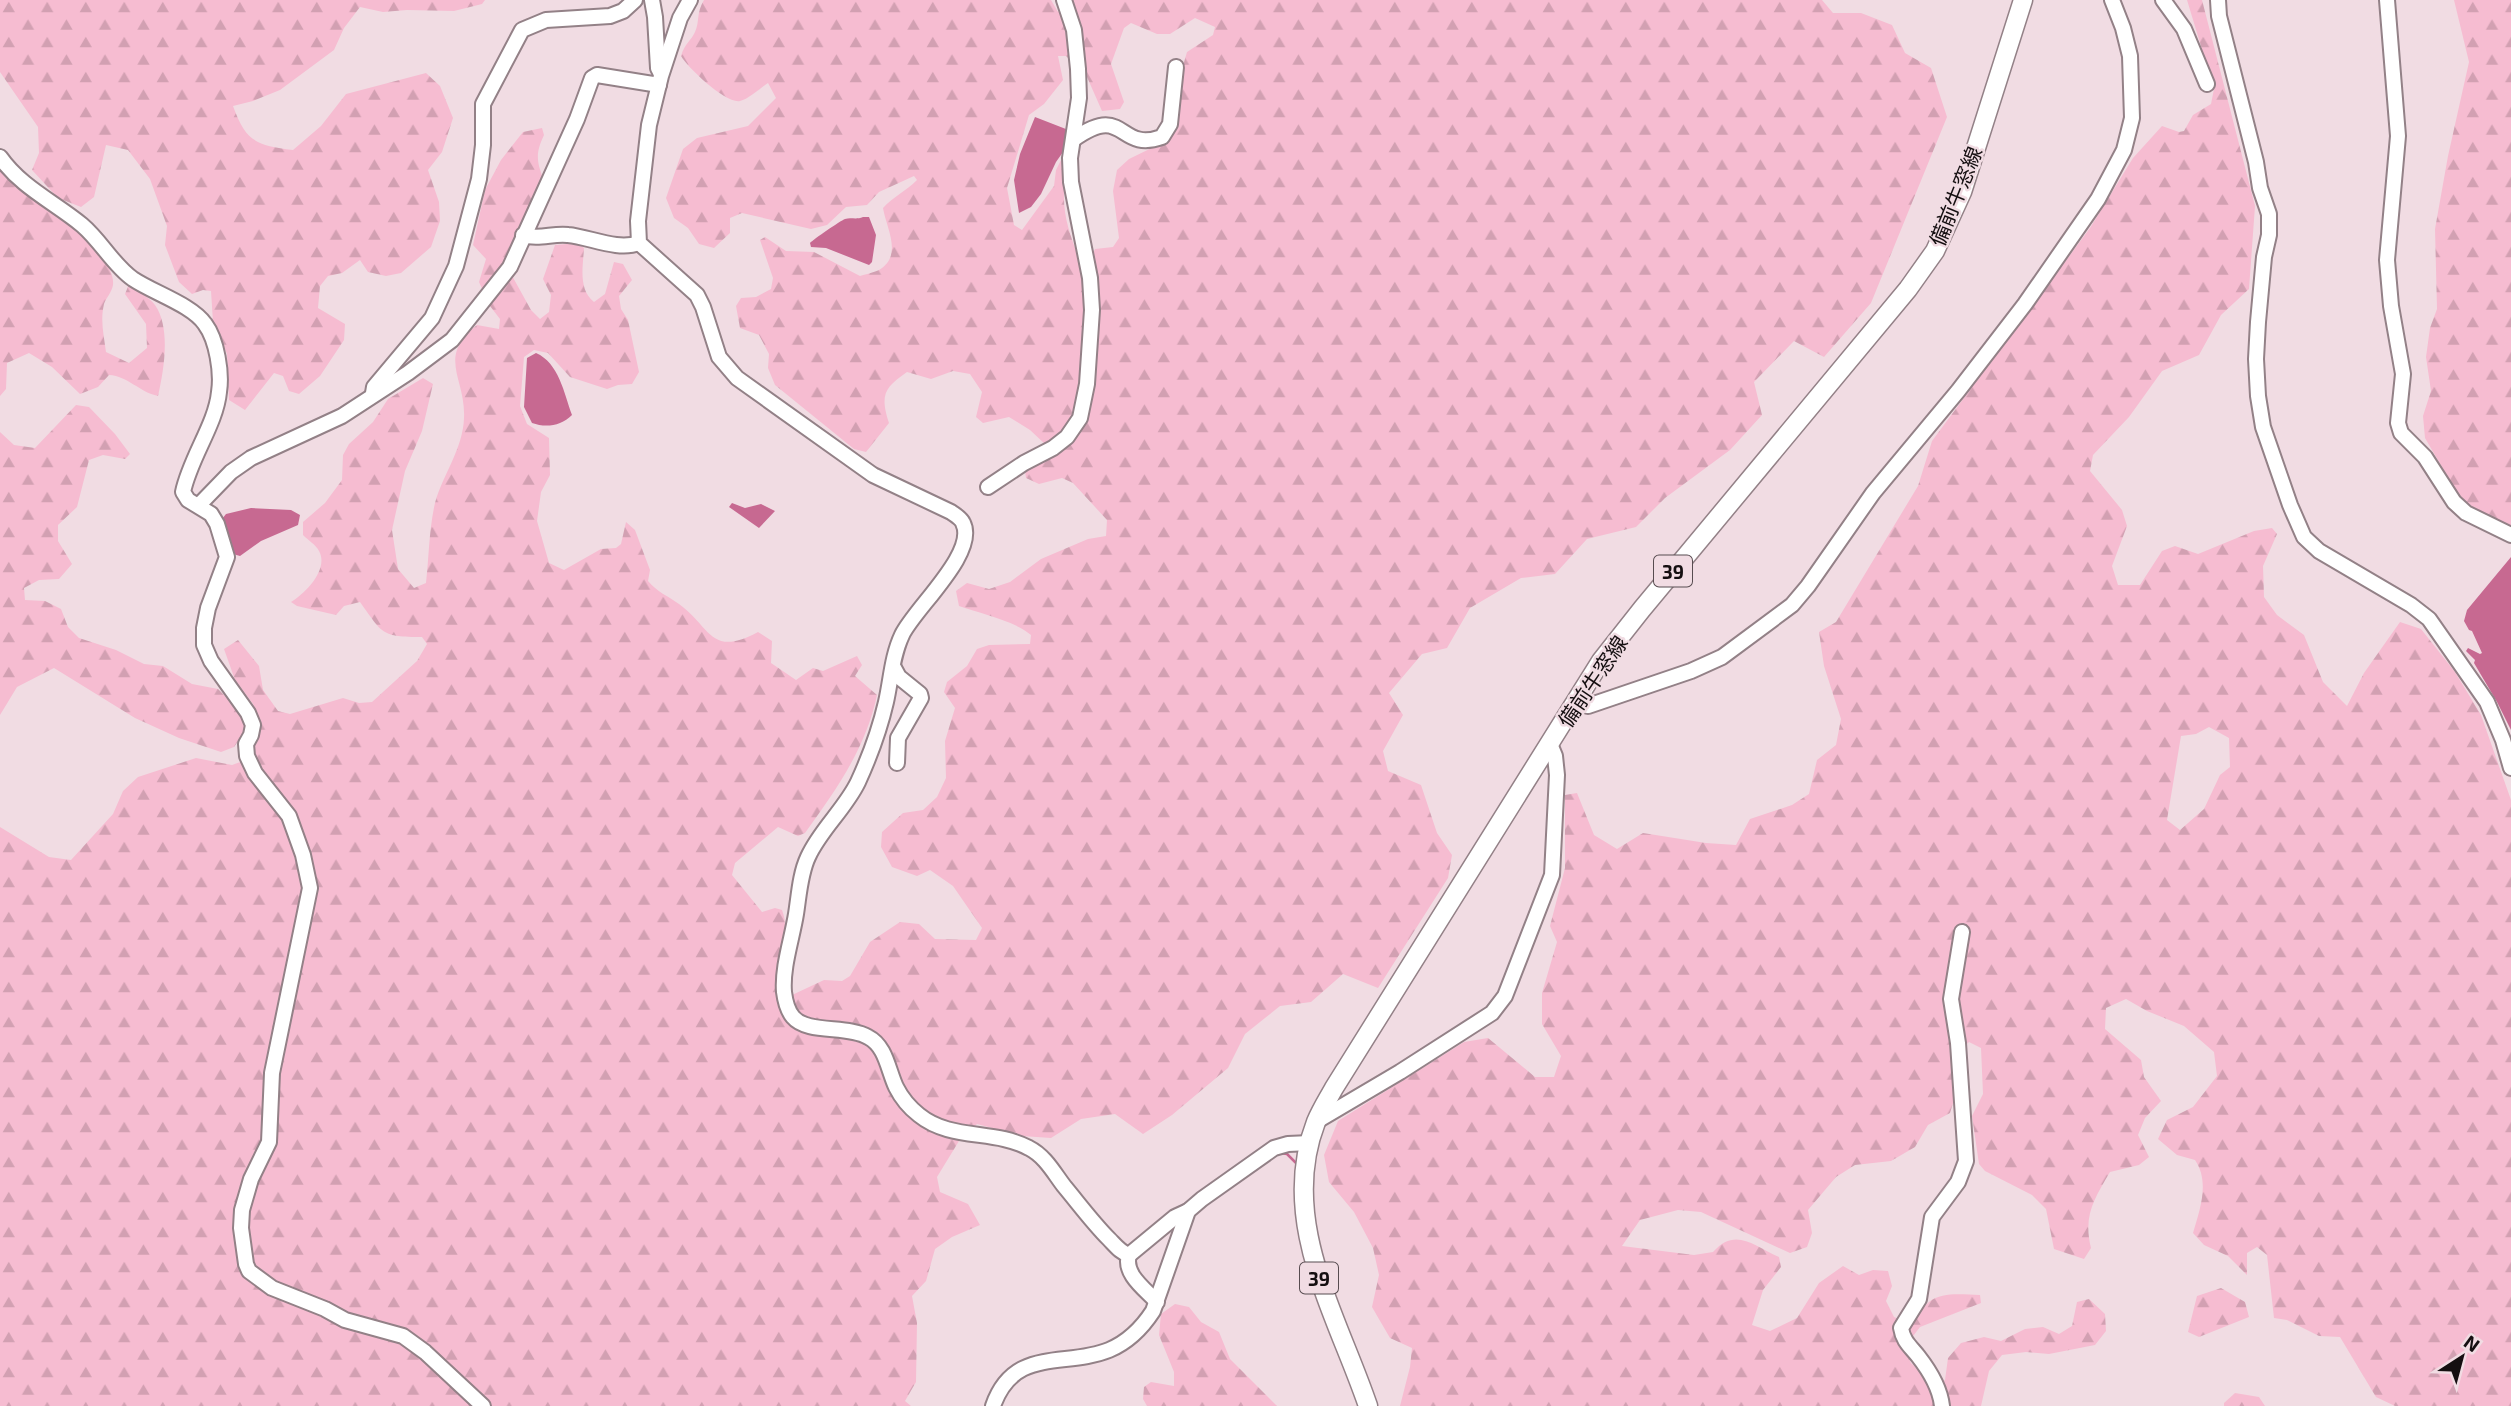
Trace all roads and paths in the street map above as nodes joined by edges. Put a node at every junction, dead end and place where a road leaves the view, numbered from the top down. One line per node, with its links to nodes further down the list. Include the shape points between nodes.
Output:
1 (635, 0): 17 (street, via 610,16 546,20 522,30 483,104 479,179 456,266 432,318 374,387)
2 (652, 0): 11 (street)
3 (690, 0): 11 (street)
4 (1064, 0): 13 (street, via 1074,30 1078,69)
5 (2023, 0): 22 (main road, 備前牛窓線 / 39, via 1962,192 1935,251 1642,609)
6 (2112, 0): 22 (street, via 2130,56 2132,118 2124,150 2091,210 2017,315 1873,493 1792,605 1722,657 1691,671 1588,706)
7 (2163, 0): 12 (street, via 2184,29)
8 (2218, 0): 25 (street, via 2269,214 2258,322 2258,396 2285,493 2304,537 2319,551 2428,618 2487,702)
9 (2387, 0): 20 (street, via 2398,135 2387,260 2403,374 2398,423 2454,502 2466,513)
10 (1176, 67): 13 (street, via 1170,124 1162,137 1141,141 1114,125 1102,124)
11 (660, 80): 15 (street, via 592,78); 16 (street, via 649,125)
12 (2207, 84)
13 (1074, 139): 18 (street, via 1071,182 1092,310 1090,360 1080,418 1054,449)
14 (0, 157): 19 (street, via 10,171 82,225 125,274 194,313 210,332 220,390 183,492)
15 (523, 235): 16 (street, via 564,234); 17 (street, via 504,276 452,340)
16 (639, 243): 21 (street, via 697,295 719,357 737,378 879,479 951,512 964,523 965,537 949,575 911,619)
17 (372, 397): 19 (street, via 251,458)
18 (988, 487)
19 (199, 505): 32 (street, via 217,524 227,557 208,608 204,645 248,713 253,725 247,756 255,774 289,816 310,888 272,1073 269,1142 242,1209 246,1264 272,1288 345,1320 403,1336)
20 (2511, 535)
21 (893, 666): 24 (street, via 921,698 898,738); 30 (street, via 858,782 808,857 787,963 786,1003 792,1016 811,1027 849,1030 869,1037 877,1044 903,1099 929,1123 1031,1149 1045,1160 1105,1236)
22 (1576, 702): 23 (main road, 備前牛窓線 / 39)
23 (1550, 744): 27 (main road, 備前牛窓線 / 39); 27 (street, via 1557,775 1552,875 1505,996 1492,1013)
24 (897, 763)
25 (2511, 768)
26 (1962, 932): 35 (street, via 1951,999 1966,1161 1958,1182 1932,1217 1919,1299 1901,1328 1903,1339 1932,1378)
27 (1317, 1121): 28 (main road, 備前牛窓線 / 39)
28 (1310, 1143): 29 (street, via 1274,1148); 34 (main road, 備前牛窓線 / 39, via 1304,1216 1316,1271)
29 (1188, 1211): 30 (street); 31 (street)
30 (1129, 1255): 31 (street, via 1130,1273)
31 (1157, 1302): 33 (street, via 1146,1323 1124,1342 1096,1354 1026,1366 1010,1379)
32 (483, 1406)
33 (993, 1406)
34 (1368, 1406)
35 (1942, 1406)

